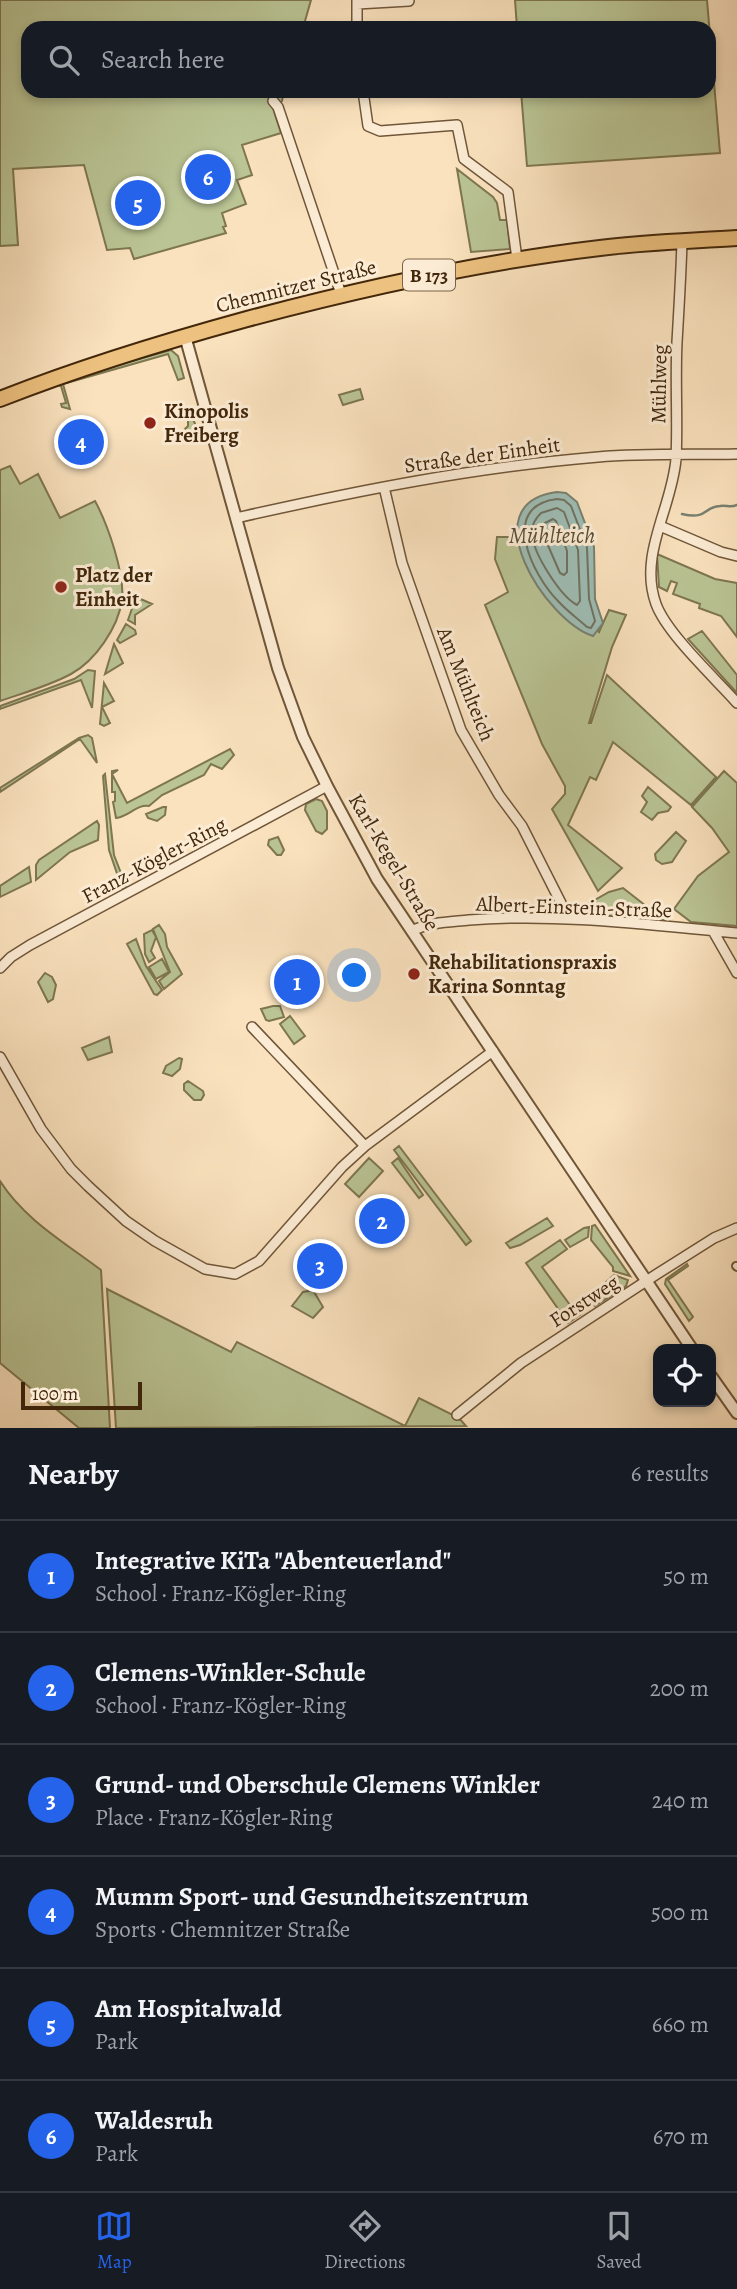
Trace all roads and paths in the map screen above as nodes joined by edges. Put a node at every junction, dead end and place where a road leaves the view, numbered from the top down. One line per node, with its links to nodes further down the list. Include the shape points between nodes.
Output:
1 (409, 1): 2 (street)
2 (357, 2): 3 (street)
3 (357, 21)
4 (364, 98): 8 (street, via 372,129 457,125 464,159 508,192)
5 (274, 101): 9 (street)
6 (737, 238): 7 (main road, Chemnitzer Straße / B 173)
7 (681, 241): 8 (main road, Chemnitzer Straße / B 173); 13 (street, Mühlweg)
8 (517, 259): 9 (main road, Chemnitzer Straße / B 173)
9 (341, 294): 10 (main road, Chemnitzer Straße / B 173)
10 (185, 336): 11 (main road, Chemnitzer Straße / B 173); 15 (street, Karl-Kegel-Straße)
11 (0, 399)
12 (737, 454): 13 (street, Straße der Einheit)
13 (676, 456): 14 (street, Straße der Einheit, via 600,457 512,466); 16 (street, Mühlweg)
14 (383, 487): 15 (street, Straße der Einheit); 20 (street, Am Mühlteich, via 402,563 461,730 522,826 561,903)
15 (236, 519): 19 (street, Karl-Kegel-Straße, via 278,668)
16 (660, 526): 17 (street); 18 (street, Mühlweg, via 650,568 656,606)
17 (737, 556)
18 (737, 703)
19 (327, 786): 21 (street, Karl-Kegel-Straße, via 369,866); 24 (street, Franz-Kögler-Ring, via 30,945)
20 (564, 919): 21 (street, Albert-Einstein-Straße, via 484,919); 22 (street, Albert-Einstein-Straße)
21 (412, 930): 27 (street, Karl-Kegel-Straße)
22 (713, 931): 23 (street, Albert-Einstein-Straße); 25 (street)
23 (737, 933)
24 (0, 968)
25 (737, 973)
26 (252, 1027): 29 (street)
27 (493, 1051): 29 (street); 31 (street, Karl-Kegel-Straße)
28 (0, 1057): 29 (street, via 41,1129 79,1177 126,1221 215,1272 235,1274 259,1261)
29 (365, 1146)
30 (737, 1228): 31 (street, Forstweg)
31 (646, 1281): 32 (street, Karl-Kegel-Straße); 35 (street, Forstweg, via 514,1368)
32 (689, 1344)
33 (716, 1383): 34 (street)
34 (737, 1413)
35 (457, 1415)

